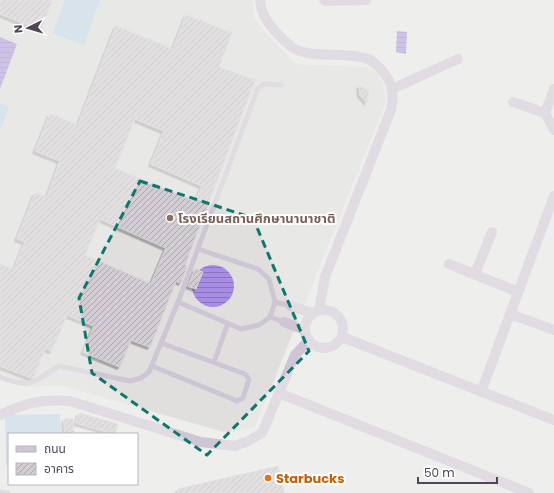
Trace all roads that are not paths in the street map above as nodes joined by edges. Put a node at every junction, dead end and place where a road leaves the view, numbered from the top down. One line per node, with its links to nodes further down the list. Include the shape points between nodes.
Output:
1 (260, 0): 6 (street, via 267,21 284,41 294,48 307,52 368,59 387,76)
2 (324, 0): 3 (street)
3 (366, 0)
4 (458, 59): 6 (street)
5 (281, 85): 13 (lane, via 265,84 258,88)
6 (392, 89): 20 (street, via 391,110 325,277)
7 (554, 89): 9 (street)
8 (513, 102): 9 (street)
9 (545, 113): 10 (street)
10 (554, 130)
11 (554, 196): 16 (street)
12 (492, 232): 15 (street)
13 (198, 249): 17 (lane); 18 (lane, via 258,269 269,279)
14 (449, 264): 15 (street)
15 (475, 274): 16 (street)
16 (518, 292): 21 (street)
17 (178, 302): 24 (lane); 28 (lane)
18 (275, 302): 19 (lane); 22 (lane)
19 (290, 306): 20 (street)
20 (316, 311): 26 (street, via 307,320); 27 (street, via 330,310 337,313 344,328)
21 (510, 314): 25 (street); 33 (street)
22 (270, 317): 23 (lane); 24 (lane, via 259,325 241,329)
23 (284, 322): 26 (street)
24 (228, 323): 29 (lane)
25 (554, 330)
26 (307, 335): 27 (street, via 316,346 326,348 337,343); 32 (street)
27 (342, 337): 33 (street)
28 (161, 342): 29 (lane); 30 (lane)
29 (214, 362): 30 (lane, via 248,376 249,382 241,400 234,400)
30 (152, 366): 31 (lane, via 141,378 130,381 59,366 31,383 21,384)
31 (0, 377)
32 (279, 392): 34 (street, via 262,433 235,446 201,442 70,402 50,400 22,405); 38 (street)
33 (481, 392): 35 (street)
34 (0, 415)
35 (554, 420)
36 (0, 492): 37 (lane)
37 (8, 493)
38 (529, 493)

